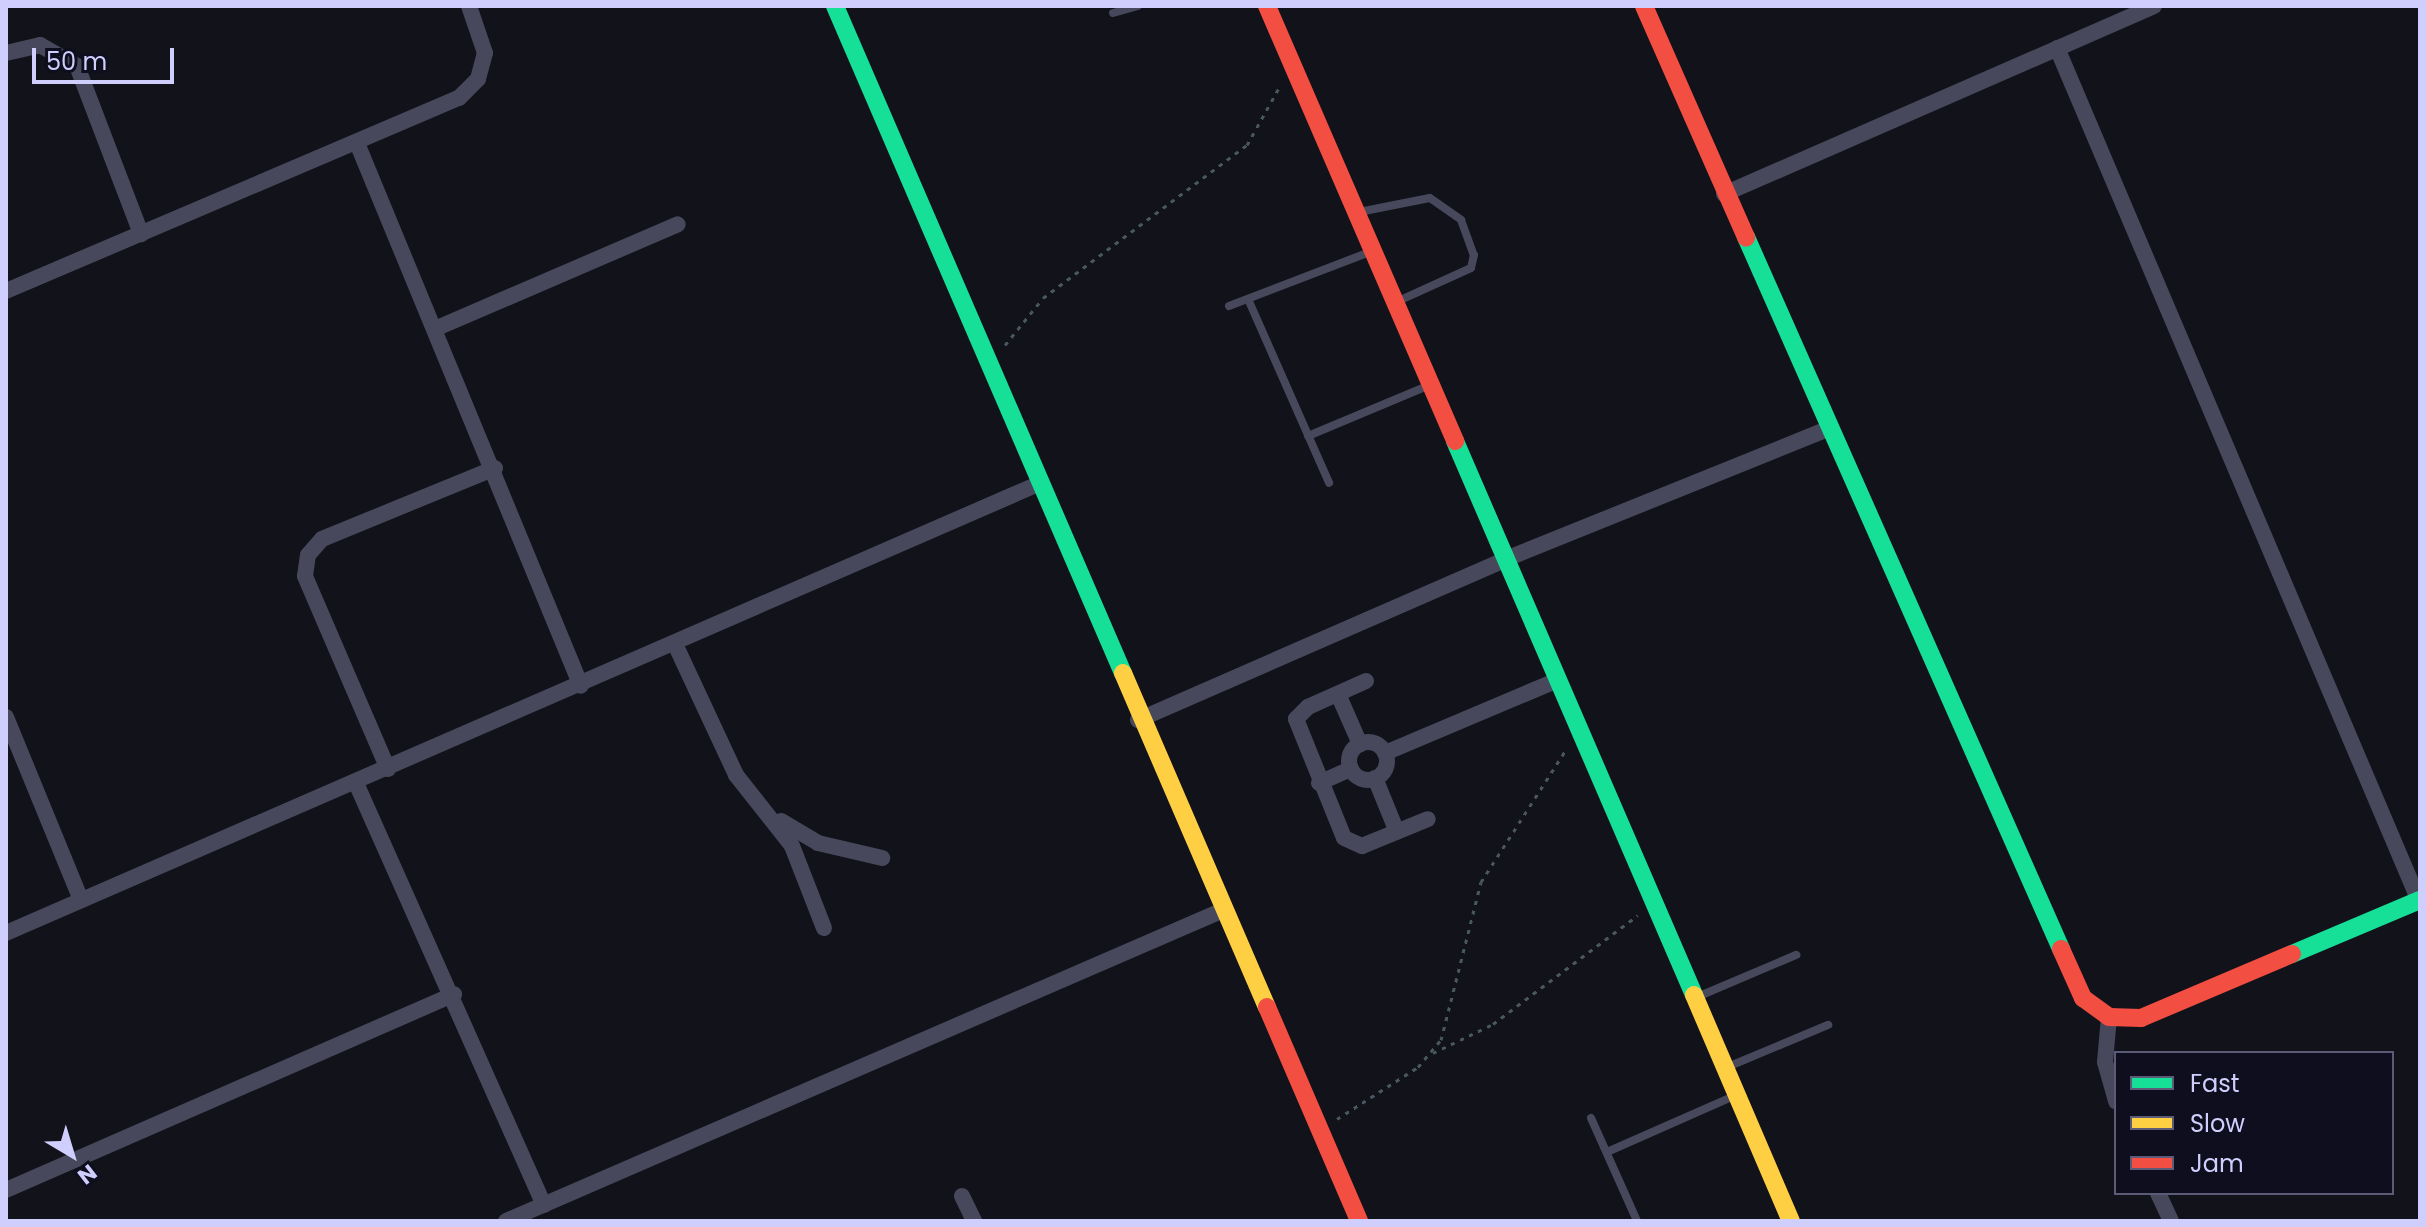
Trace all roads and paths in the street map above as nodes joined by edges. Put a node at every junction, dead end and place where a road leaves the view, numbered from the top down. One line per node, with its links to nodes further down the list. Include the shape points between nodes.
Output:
1 (469, 6): 11 (street, via 485,53 470,90)
2 (835, 6): 22 (street)
3 (1138, 6): 7 (lane)
4 (1267, 6): 13 (street)
5 (1644, 6): 12 (street)
6 (2154, 6): 8 (street)
7 (1113, 13)
8 (2057, 48): 12 (street); 50 (street, via 2286,573)
9 (6, 53): 15 (street, via 40,45 77,66)
10 (1281, 76): 22 (path, via 1272,108 1247,145 1043,298)
11 (357, 143): 15 (street); 21 (street)
12 (1724, 194): 24 (street)
13 (1357, 213): 16 (street); 19 (lane, via 1430,198 1461,220 1474,255 1471,268)
14 (678, 224): 21 (street)
15 (141, 234): 17 (street)
16 (1373, 251): 18 (lane); 19 (street)
17 (6, 291)
18 (1248, 299): 20 (lane); 25 (lane)
19 (1395, 302): 23 (street)
20 (1229, 306)
21 (437, 328): 26 (street)
22 (991, 373): 28 (street)
23 (1431, 385): 25 (lane); 29 (street)
24 (1826, 430): 29 (street); 58 (street, via 2075,984)
25 (1308, 436): 27 (lane)
26 (495, 468): 33 (street); 40 (street, via 322,539 308,555 309,586)
27 (1329, 483)
28 (1038, 484): 30 (street); 36 (street)
29 (1506, 559): 31 (street); 36 (street)
30 (675, 644): 33 (street); 45 (street, via 727,758)
31 (1558, 680): 37 (street); 39 (street)
32 (1366, 681): 34 (street)
33 (581, 686): 40 (street)
34 (1338, 694): 38 (street); 44 (street, via 1296,719)
35 (6, 717): 49 (street)
36 (1138, 720): 52 (street)
37 (1578, 727): 51 (street); 60 (path, via 1481,882 1465,926 1455,1007)
38 (1360, 744): 39 (street); 41 (street)
39 (1385, 753): 42 (street)
40 (388, 769): 43 (street)
41 (1351, 769): 42 (street); 44 (street)
42 (1375, 778): 47 (street)
43 (356, 783): 49 (street); 56 (street)
44 (1319, 783): 47 (street, via 1352,845)
45 (761, 806): 48 (street, via 810,841); 53 (street, via 792,846)
46 (1428, 819): 47 (street)
47 (1397, 832)
48 (882, 858)
49 (81, 900): 54 (street)
50 (2419, 900): 58 (street, via 2156,1013)
51 (1654, 903): 57 (street); 60 (path, via 1493,1024)
52 (1221, 911): 65 (street); 70 (street)
53 (824, 928)
54 (6, 933)
55 (1796, 955): 57 (lane)
56 (454, 994): 67 (street); 70 (street)
57 (1695, 998): 61 (street)
58 (2109, 1017): 62 (street, via 2105,1062)
59 (1828, 1025): 61 (lane)
60 (1430, 1055): 65 (path)
61 (1725, 1068): 63 (street)
62 (2114, 1094)
63 (1737, 1095): 66 (lane); 75 (street)
64 (1591, 1118): 66 (lane)
65 (1320, 1135): 73 (street)
66 (1607, 1152): 74 (lane)
67 (6, 1190)
68 (2159, 1195): 76 (street)
69 (962, 1196): 72 (street)
70 (544, 1205): 71 (street)
71 (506, 1221)
72 (974, 1221)
73 (1359, 1221)
74 (1637, 1221)
75 (1791, 1221)
76 (2171, 1221)

